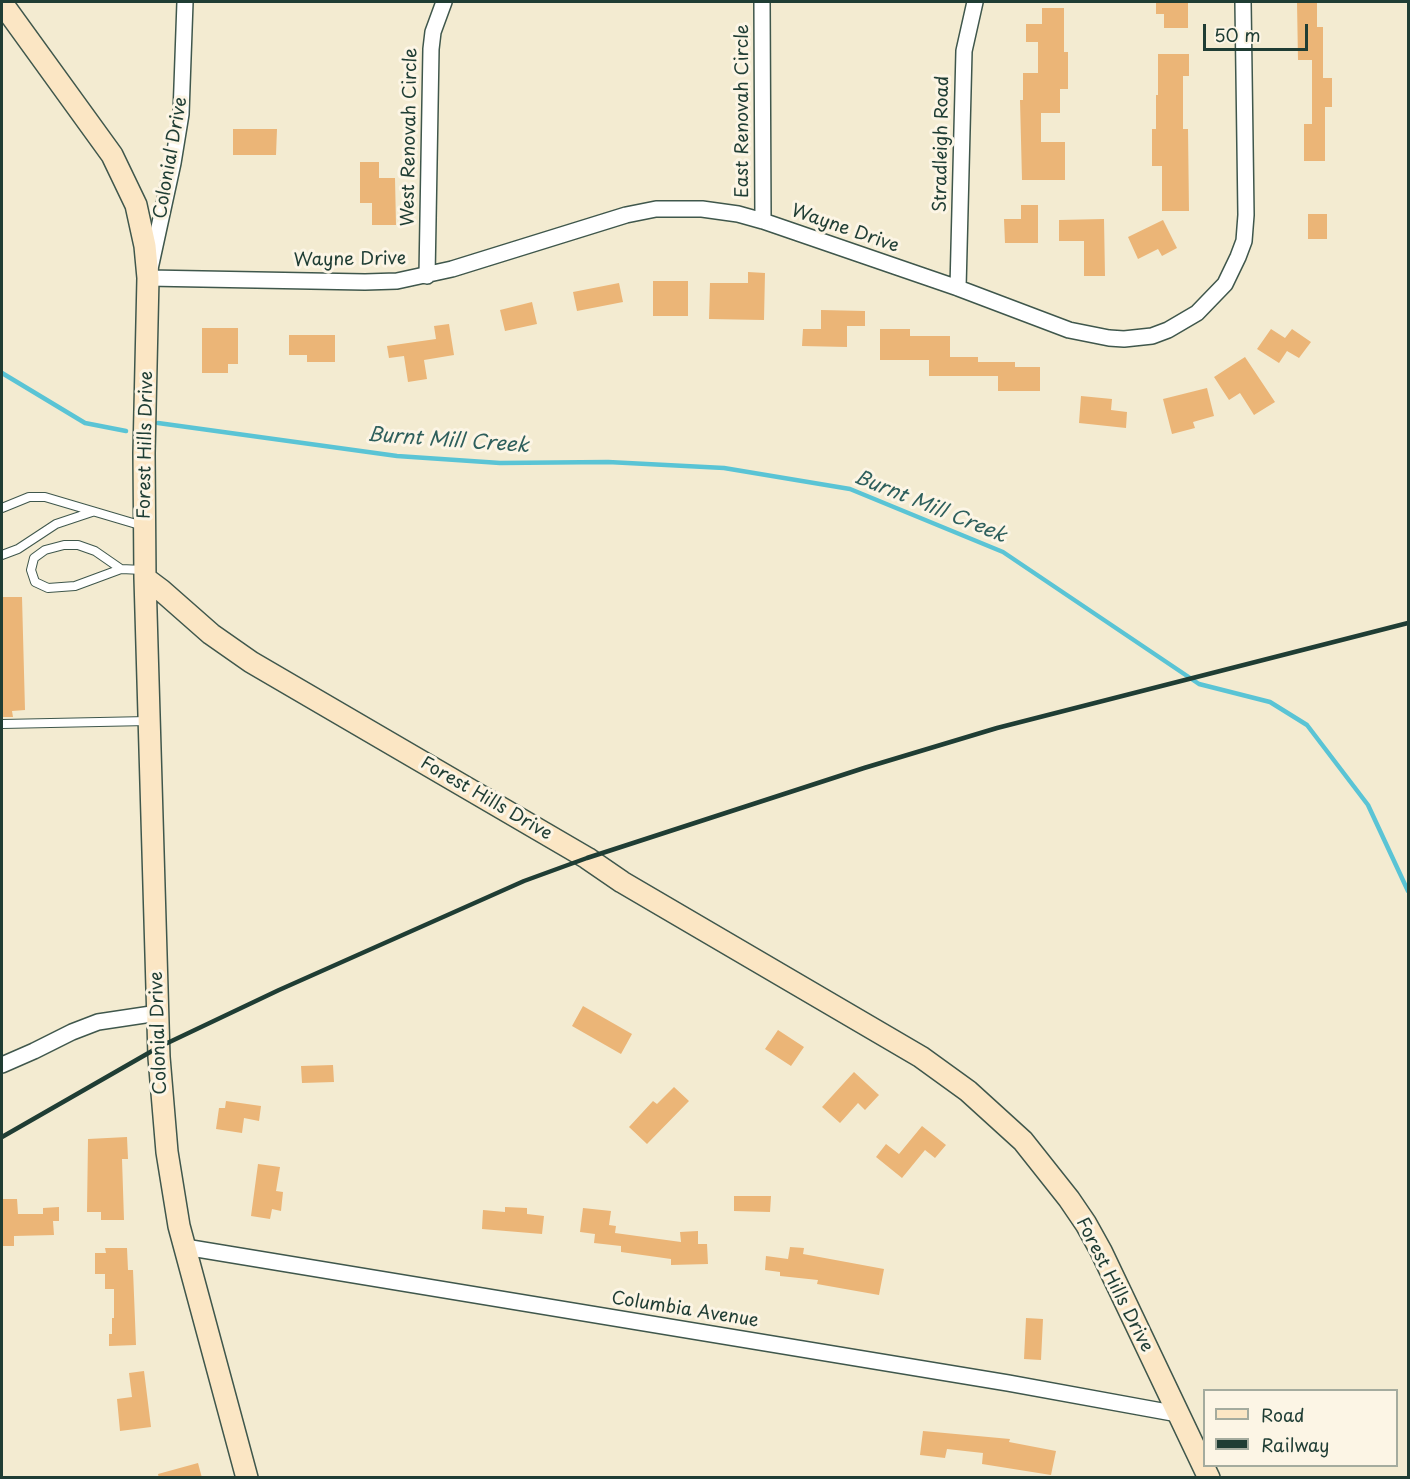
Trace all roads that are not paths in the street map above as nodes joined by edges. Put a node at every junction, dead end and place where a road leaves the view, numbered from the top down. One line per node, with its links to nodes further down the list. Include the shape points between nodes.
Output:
1 (185, 2): 9 (street, Colonial Drive, via 181,114)
2 (444, 2): 8 (street, West Renovah Circle, via 431,49)
3 (762, 2): 7 (street, East Renovah Circle)
4 (975, 2): 10 (street, Stradleigh Road, via 963,61)
5 (1243, 2): 10 (street, Wayne Drive, via 1244,241 1231,274 1210,301 1187,320 1152,336 1108,338 1069,330)
6 (2, 3): 9 (street, Forest Hills Drive, via 118,166 136,205)
7 (763, 221): 8 (street, Wayne Drive, via 702,209 656,209 604,221); 10 (street, Wayne Drive)
8 (427, 276): 9 (street, Wayne Drive, via 365,282)
9 (148, 278): 13 (street, Forest Hills Drive)
10 (958, 288)
11 (2, 508): 12 (lane, via 29,497 45,497)
12 (92, 512): 13 (lane); 14 (lane, via 56,524)
13 (144, 526): 16 (street, Forest Hills Drive)
14 (2, 555)
15 (121, 569): 15 (lane, via 94,551 64,545 34,558 31,570 35,582 48,588 75,586); 16 (lane)
16 (145, 574): 17 (street, Colonial Drive); 22 (street, Forest Hills Drive, via 211,634 251,662 921,1057 968,1091 1023,1141 1086,1224)
17 (149, 721): 18 (lane); 19 (street, Colonial Drive)
18 (2, 724)
19 (158, 1013): 20 (street, via 98,1022); 21 (street, Colonial Drive, via 167,1152)
20 (2, 1065)
21 (185, 1246): 22 (street, Columbia Avenue); 24 (street, Colonial Drive)
22 (1178, 1414): 23 (street, Forest Hills Drive)
23 (1203, 1466)
24 (247, 1478)

